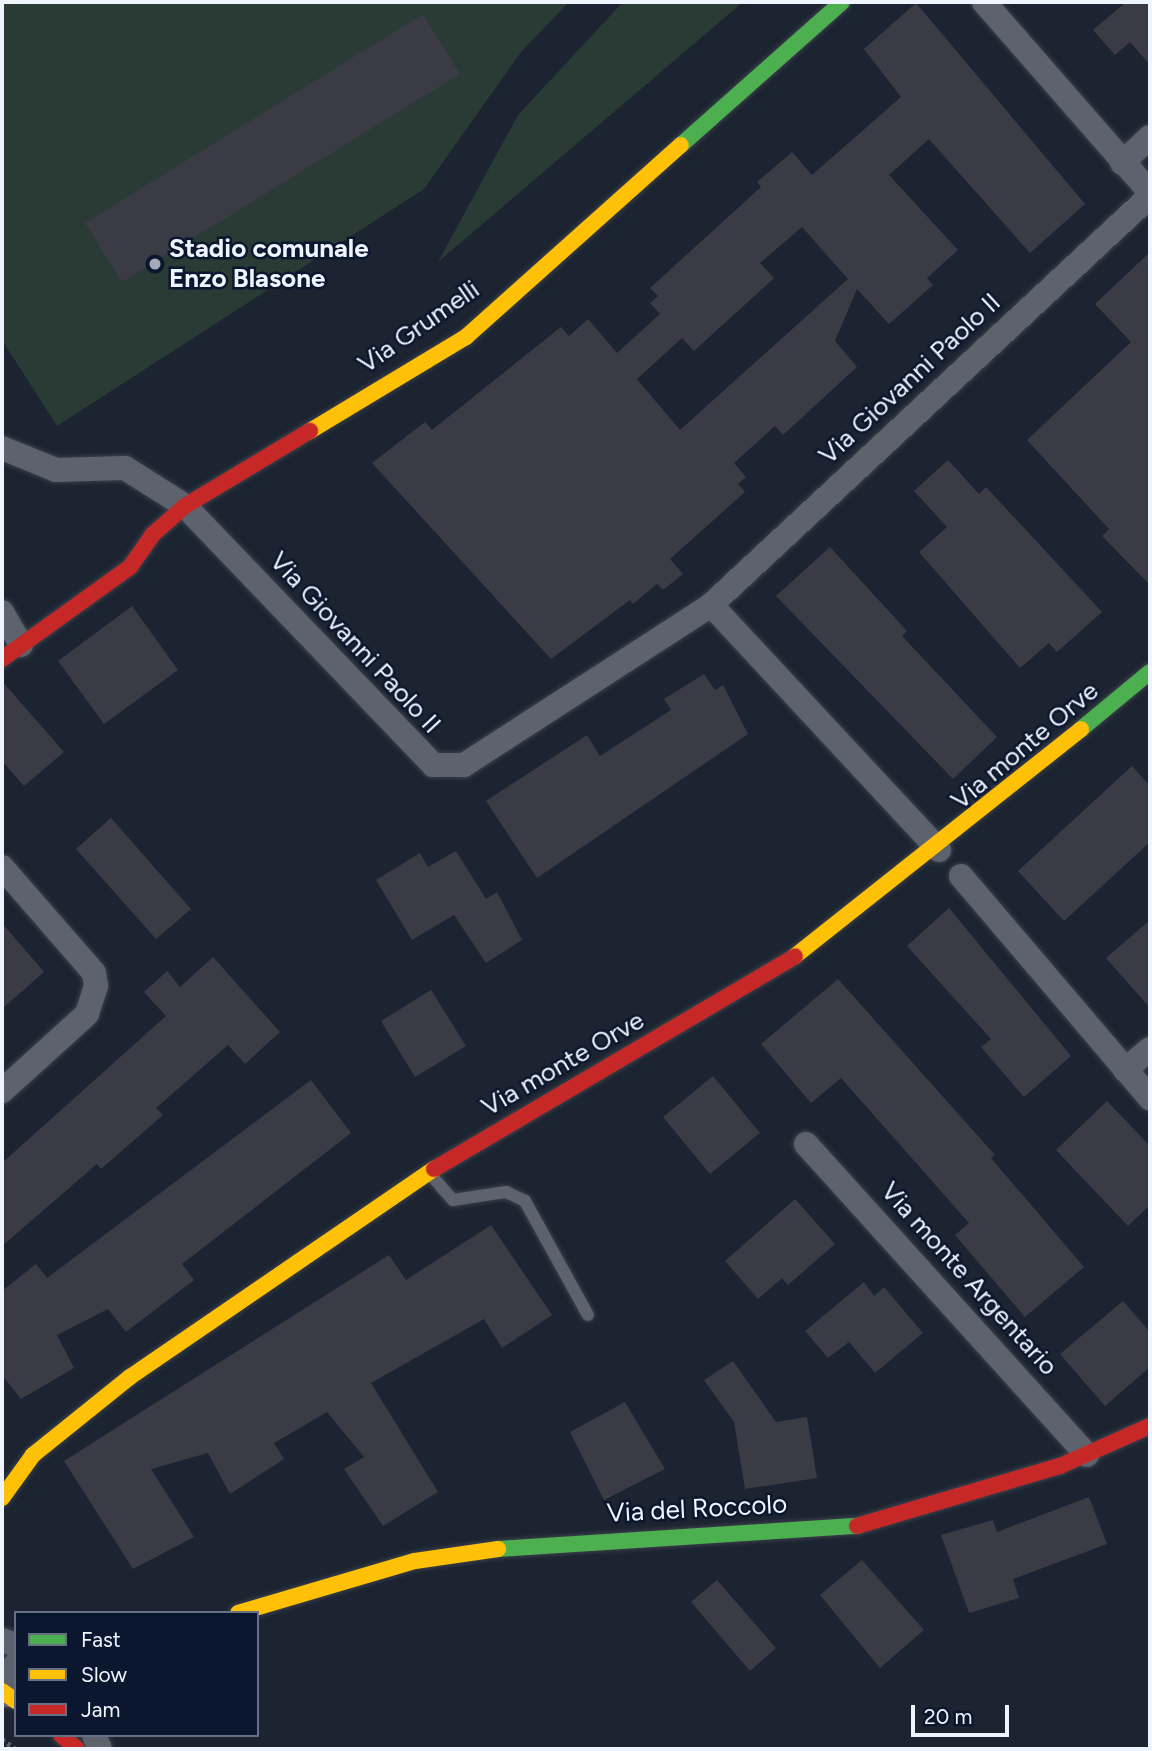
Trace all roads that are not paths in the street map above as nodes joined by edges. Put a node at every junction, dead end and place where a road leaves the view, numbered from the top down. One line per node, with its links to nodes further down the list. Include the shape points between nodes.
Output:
1 (842, 2): 7 (street, Via Grumelli, via 466,337)
2 (984, 2): 4 (street)
3 (1150, 137): 4 (street)
4 (1122, 163): 5 (street)
5 (1150, 194): 8 (street, Via Giovanni Paolo II)
6 (2, 448): 7 (street, Via Giovanni Paolo II, via 56,470 125,468)
7 (185, 506): 8 (street, Via Giovanni Paolo II, via 433,765 464,765 666,639); 10 (street, Via Grumelli, via 152,535 130,567)
8 (711, 604): 12 (street)
9 (2, 612): 10 (street)
10 (11, 652)
11 (1150, 672): 12 (street, Via monte Orve)
12 (939, 850): 20 (street, Via monte Orve, via 824,939)
13 (2, 867): 17 (street, via 94,973 96,986 87,1014)
14 (961, 876): 16 (street)
15 (1150, 1049): 16 (street)
16 (1125, 1070): 18 (street)
17 (2, 1091)
18 (1150, 1098)
19 (806, 1144): 23 (street, Via monte Argentario)
20 (429, 1172): 21 (lane, via 453,1200 506,1192 525,1200); 24 (street, Via monte Orve, via 130,1377 33,1455)
21 (588, 1315)
22 (1150, 1426): 23 (street, Via del Roccolo)
23 (1087, 1455): 25 (street, Via del Roccolo, via 923,1511 848,1529 489,1549 415,1561)
24 (2, 1497)
25 (245, 1611)
26 (14, 1666): 27 (street, via 8,1672)
27 (10, 1696)
28 (63, 1737): 29 (street)
29 (77, 1749)

